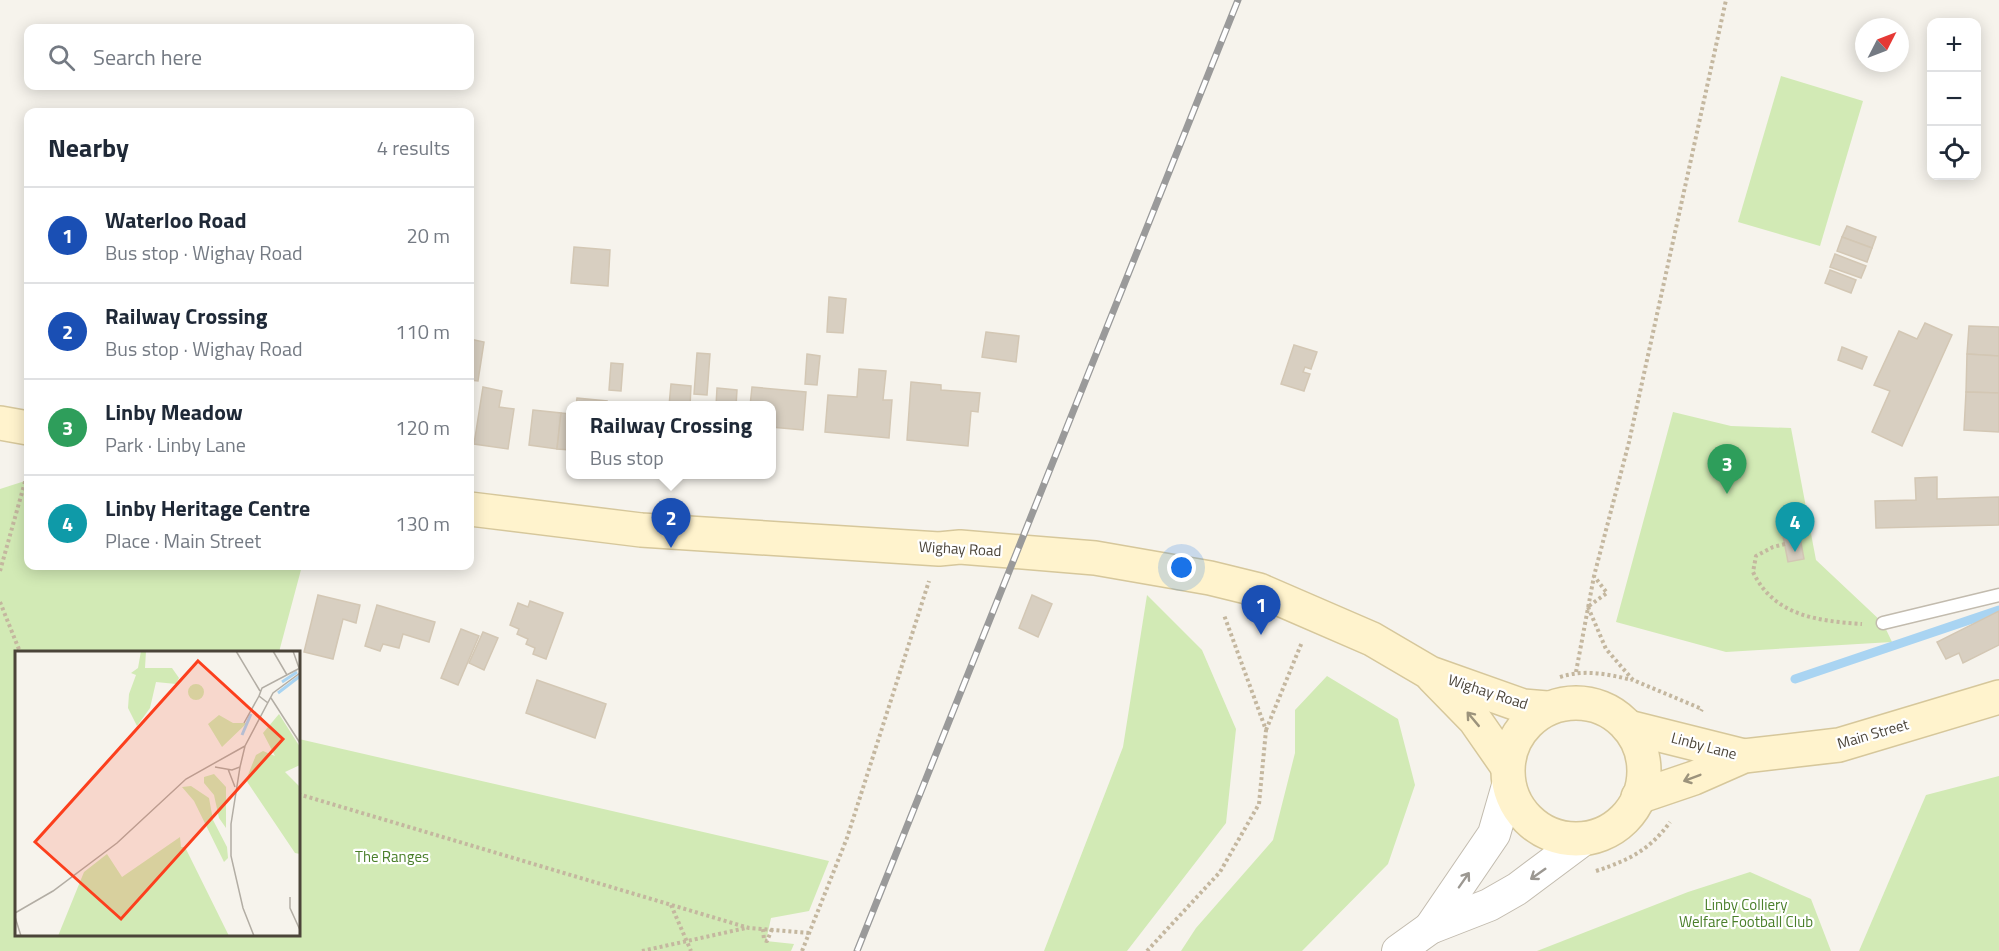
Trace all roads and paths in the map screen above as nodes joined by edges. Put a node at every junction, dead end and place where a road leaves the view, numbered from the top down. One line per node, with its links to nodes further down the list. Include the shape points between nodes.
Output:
1 (1726, 0): 9 (path, via 1629,442)
2 (0, 423): 3 (main road)
3 (24, 427)
4 (24, 485): 8 (path)
5 (474, 509): 7 (main road, Wighay Road, via 641,530)
6 (1785, 544): 15 (path, via 1756,556 1753,572 1770,598 1793,613 1826,622)
7 (939, 549): 10 (main road, Wighay Road, via 1095,558); 34 (path, via 847,838)
8 (0, 571)
9 (1594, 576): 13 (path); 13 (path, via 1607,593)
10 (1210, 578): 14 (main road, Wighay Road, via 1260,590); 23 (path)
11 (1999, 595): 15 (lane)
12 (0, 602): 16 (path)
13 (1588, 606): 17 (path); 19 (path, via 1605,649 1633,680)
14 (1314, 612): 18 (main road, Wighay Road, via 1372,639); 23 (path)
15 (1883, 623)
16 (20, 651)
17 (1576, 672)
18 (1430, 673): 21 (main road, Wighay Road, via 1523,706); 25 (main road, Wighay Road, one-way to 18, via 1474,720)
19 (1666, 695)
20 (1999, 697): 24 (main road, Main Street, via 1839,745)
21 (1547, 708): 22 (main road, Linby Lane, via 1568,702 1592,704); 25 (main road, Linby Lane, via 1527,722 1515,738)
22 (1628, 727): 24 (main road, Linby Lane); 27 (main road, Linby Lane, via 1641,750 1644,767)
23 (1266, 730): 39 (path, via 1259,804 1220,872)
24 (1744, 756): 27 (main road, Linby Lane, one-way to 27)
25 (1508, 774): 28 (main road, Linby Lane, via 1510,790 1524,815 1542,830 1562,838); 31 (street, one-way to 25, via 1494,834)
26 (300, 795): 29 (path)
27 (1638, 797): 28 (main road, Linby Lane, via 1623,820 1604,833)
28 (1584, 839): 31 (street, one-way to 31, via 1517,889 1489,905)
29 (671, 905): 30 (path); 35 (path)
30 (748, 928): 32 (path); 35 (path)
31 (1430, 928): 40 (street)
32 (763, 929): 33 (path); 33 (path, via 767,941)
33 (772, 929): 34 (path)
34 (809, 933): 38 (path)
35 (686, 940): 36 (path); 37 (path)
36 (642, 951)
37 (691, 951)
38 (802, 951)
39 (1147, 951)
40 (1398, 951)

